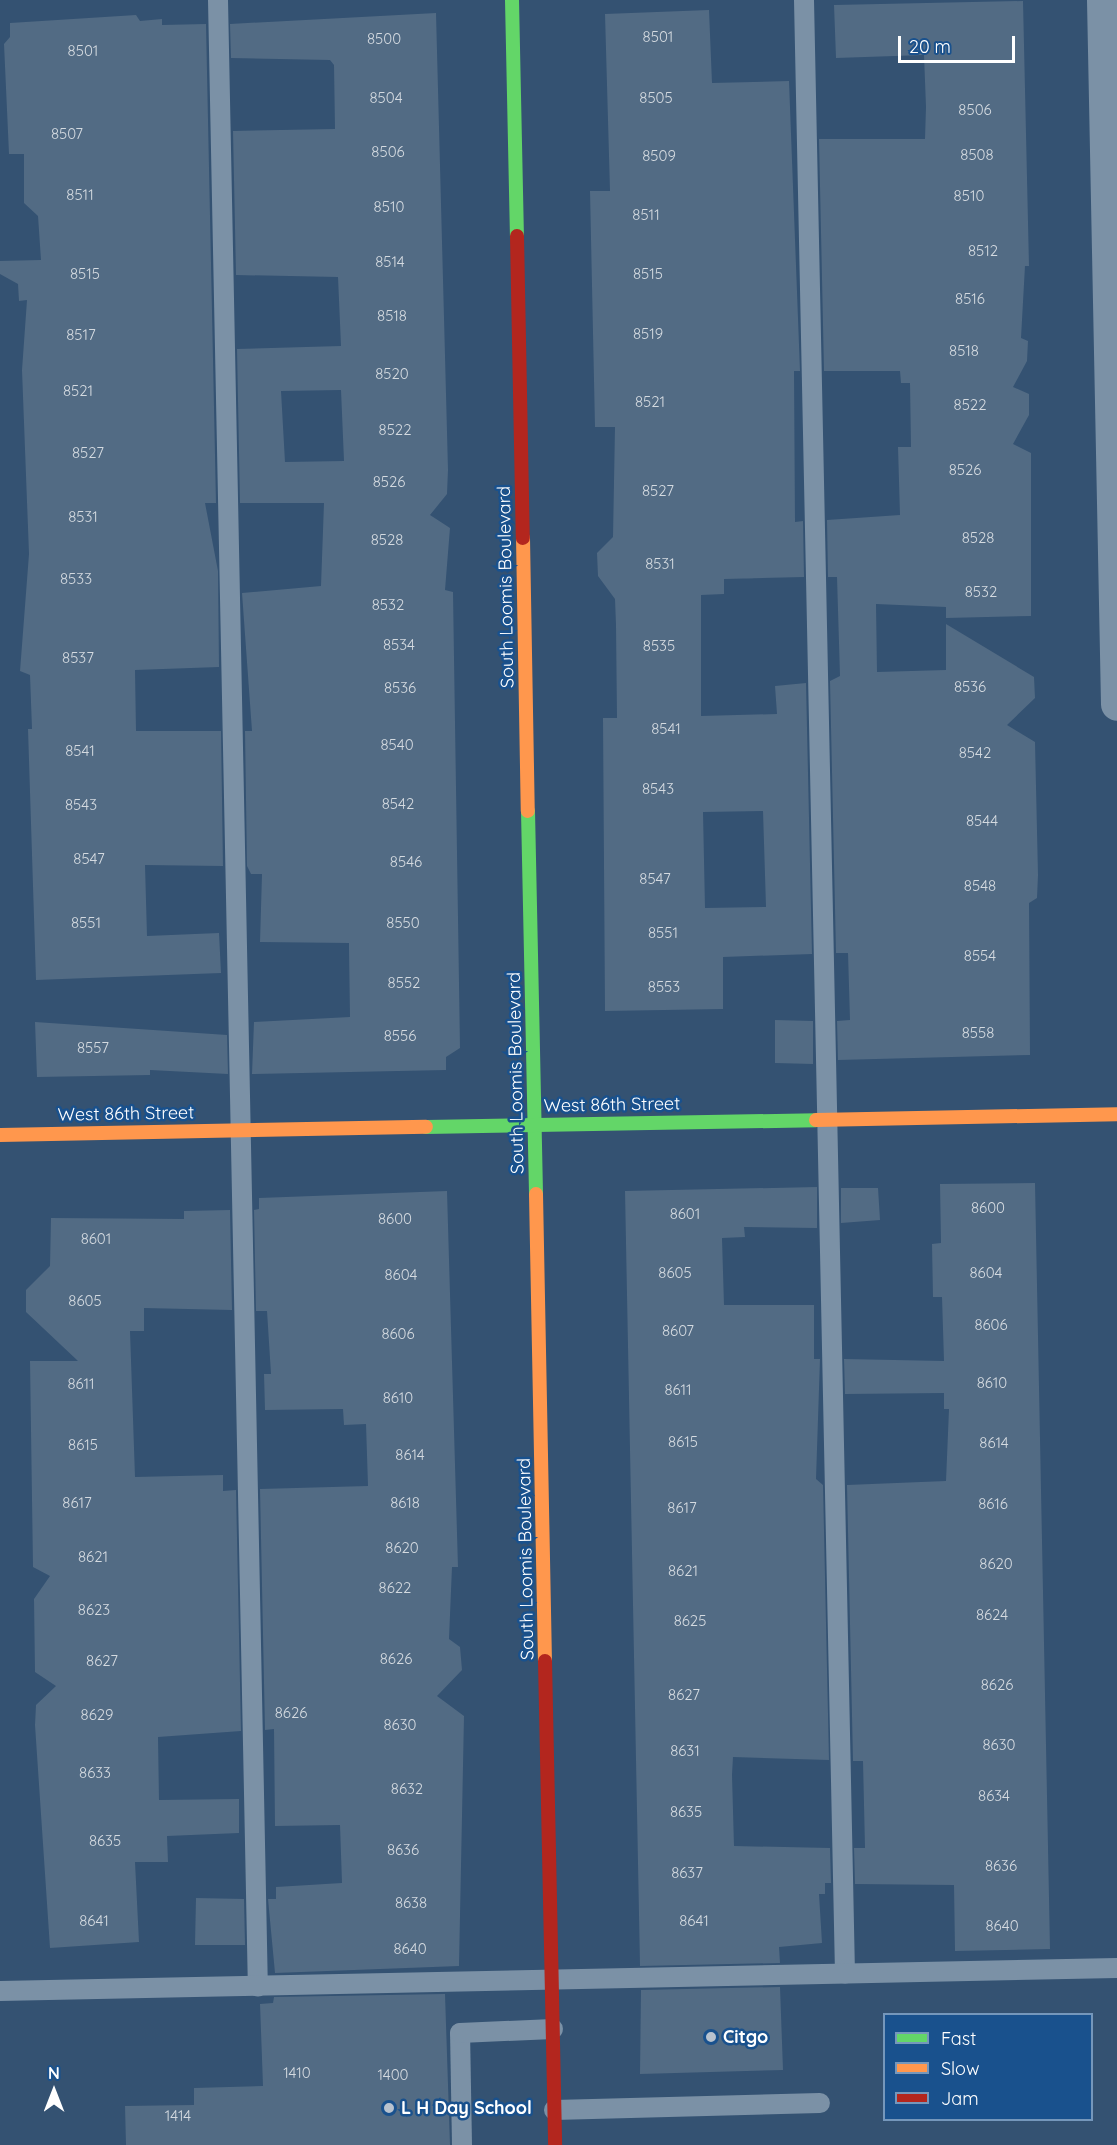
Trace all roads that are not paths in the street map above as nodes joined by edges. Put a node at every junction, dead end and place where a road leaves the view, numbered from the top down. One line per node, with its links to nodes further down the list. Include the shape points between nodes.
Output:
1 (218, 0): 9 (lane)
2 (512, 0): 8 (street, South Loomis Boulevard)
3 (804, 0): 7 (lane)
4 (1103, 0): 5 (street)
5 (1117, 704)
6 (1117, 1114): 7 (street, West 86th Street)
7 (825, 1119): 8 (street, West 86th Street); 12 (lane)
8 (535, 1125): 9 (street, West 86th Street); 13 (street, South Loomis Boulevard)
9 (239, 1130): 10 (street, West 86th Street); 14 (lane)
10 (0, 1135)
11 (1117, 1968): 12 (lane)
12 (845, 1974): 13 (lane)
13 (552, 1982): 14 (lane); 16 (street, South Loomis Boulevard)
14 (258, 1987): 15 (lane)
15 (0, 1991)
16 (553, 2030): 18 (street, South Loomis Boulevard); 19 (lane, via 460,2033)
17 (820, 2103): 18 (lane)
18 (554, 2110): 20 (street, South Loomis Boulevard)
19 (462, 2145)
20 (555, 2145)

